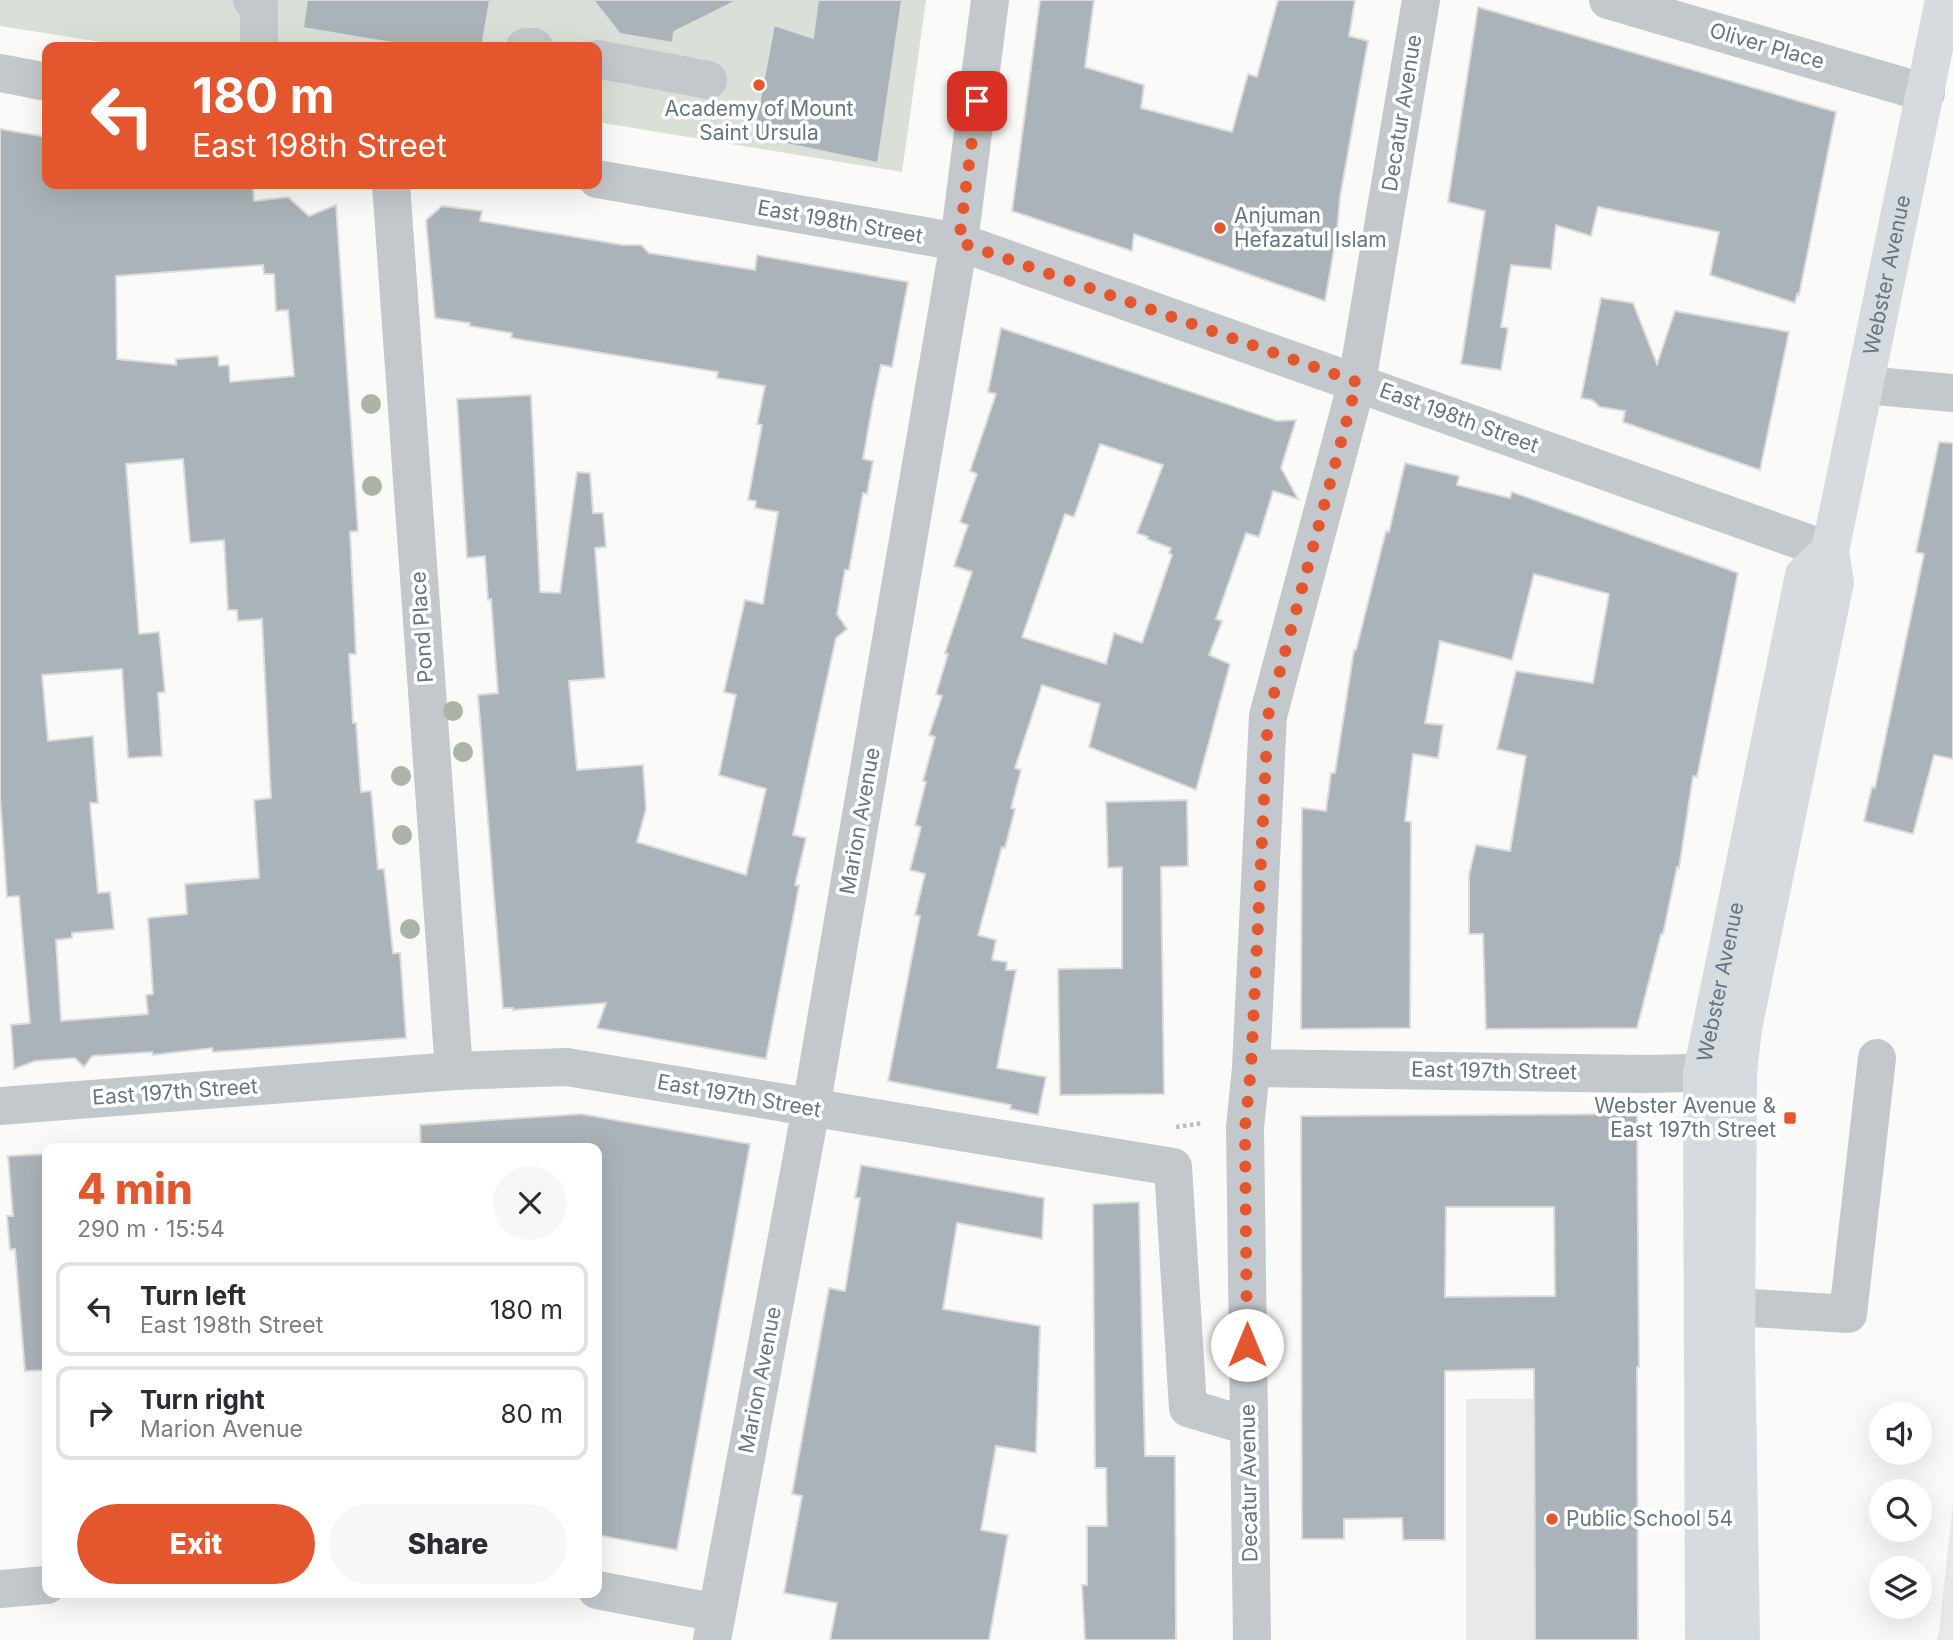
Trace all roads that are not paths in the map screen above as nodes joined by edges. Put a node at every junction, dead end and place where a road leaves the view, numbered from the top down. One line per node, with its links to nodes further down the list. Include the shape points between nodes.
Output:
1 (252, 0): 6 (street, via 259,6)
2 (990, 0): 14 (street, Marion Avenue)
3 (1421, 0): 15 (street, Decatur Avenue)
4 (1608, 0): 11 (street, Oliver Place)
5 (1944, 0): 11 (main road, Webster Avenue)
6 (259, 42)
7 (602, 60): 9 (street)
8 (0, 74): 10 (street)
9 (708, 80)
10 (42, 81)
11 (1926, 93): 16 (main road, Webster Avenue)
12 (602, 180): 14 (street, East 198th Street)
13 (391, 189): 21 (street, Pond Place)
14 (959, 242): 15 (street, East 198th Street); 24 (street, Marion Avenue)
15 (1357, 382): 18 (street, East 198th Street); 20 (street, Decatur Avenue, via 1268,716)
16 (1865, 386): 17 (street); 18 (main road, Webster Avenue)
17 (1953, 393)
18 (1830, 551): 22 (main road, Webster Avenue, via 1835,582 1743,1028)
19 (1877, 1058): 25 (street, via 1849,1314)
20 (1251, 1068): 22 (street, East 197th Street); 26 (street, Decatur Avenue, via 1245,1128)
21 (454, 1071): 23 (street, East 197th Street); 24 (street, East 197th Street, via 567,1067)
22 (1720, 1073): 25 (main road, Webster Avenue); 32 (main road, Webster Avenue)
23 (0, 1106)
24 (811, 1108): 26 (street, East 197th Street, via 1173,1167 1188,1408); 30 (street, Marion Avenue)
25 (1736, 1307): 33 (main road, Webster Avenue)
26 (1248, 1426): 31 (street, Decatur Avenue)
27 (42, 1585): 28 (street)
28 (0, 1589)
29 (602, 1592): 30 (street)
30 (715, 1626)
31 (1252, 1640)
32 (1704, 1640)
33 (1741, 1640)

